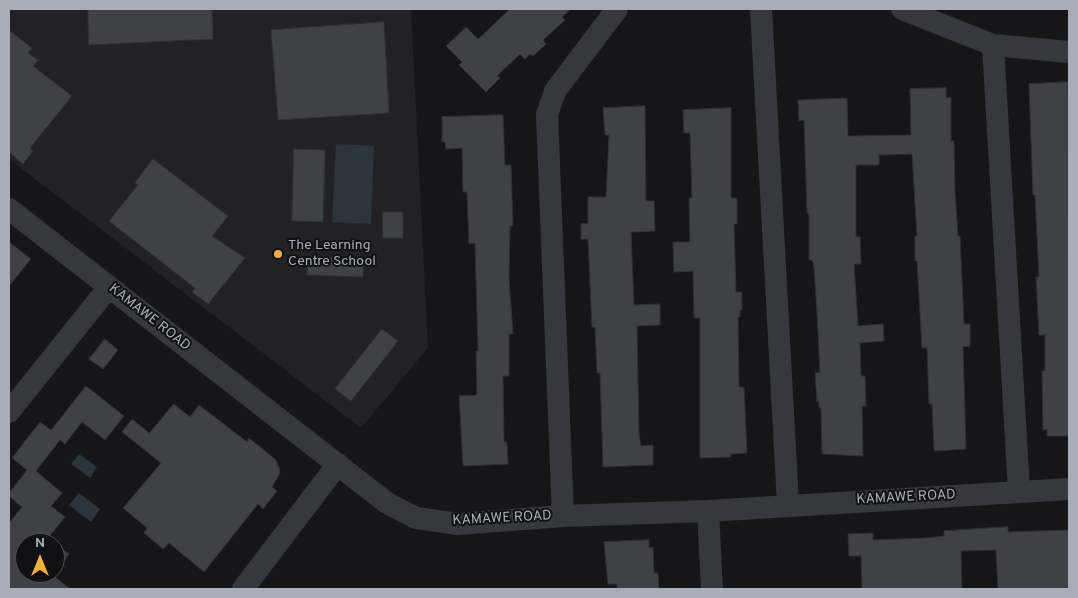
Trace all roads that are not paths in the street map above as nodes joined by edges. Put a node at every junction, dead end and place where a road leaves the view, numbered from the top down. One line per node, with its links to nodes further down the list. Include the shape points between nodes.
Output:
1 (617, 9): 14 (street, via 555,90 547,115)
2 (761, 9): 12 (street)
3 (902, 9): 4 (street)
4 (992, 45): 5 (street); 11 (street)
5 (1069, 52)
6 (9, 208): 7 (street, KAMAWE ROAD)
7 (108, 287): 8 (street); 9 (street, KAMAWE ROAD)
8 (9, 412)
9 (338, 464): 14 (street, KAMAWE ROAD, via 387,503 416,518 458,524); 15 (street)
10 (1069, 489): 11 (street, KAMAWE ROAD)
11 (1019, 491): 12 (street, KAMAWE ROAD)
12 (788, 504): 13 (street, KAMAWE ROAD)
13 (708, 510): 14 (street, KAMAWE ROAD); 16 (street)
14 (563, 516)
15 (243, 589)
16 (712, 589)

